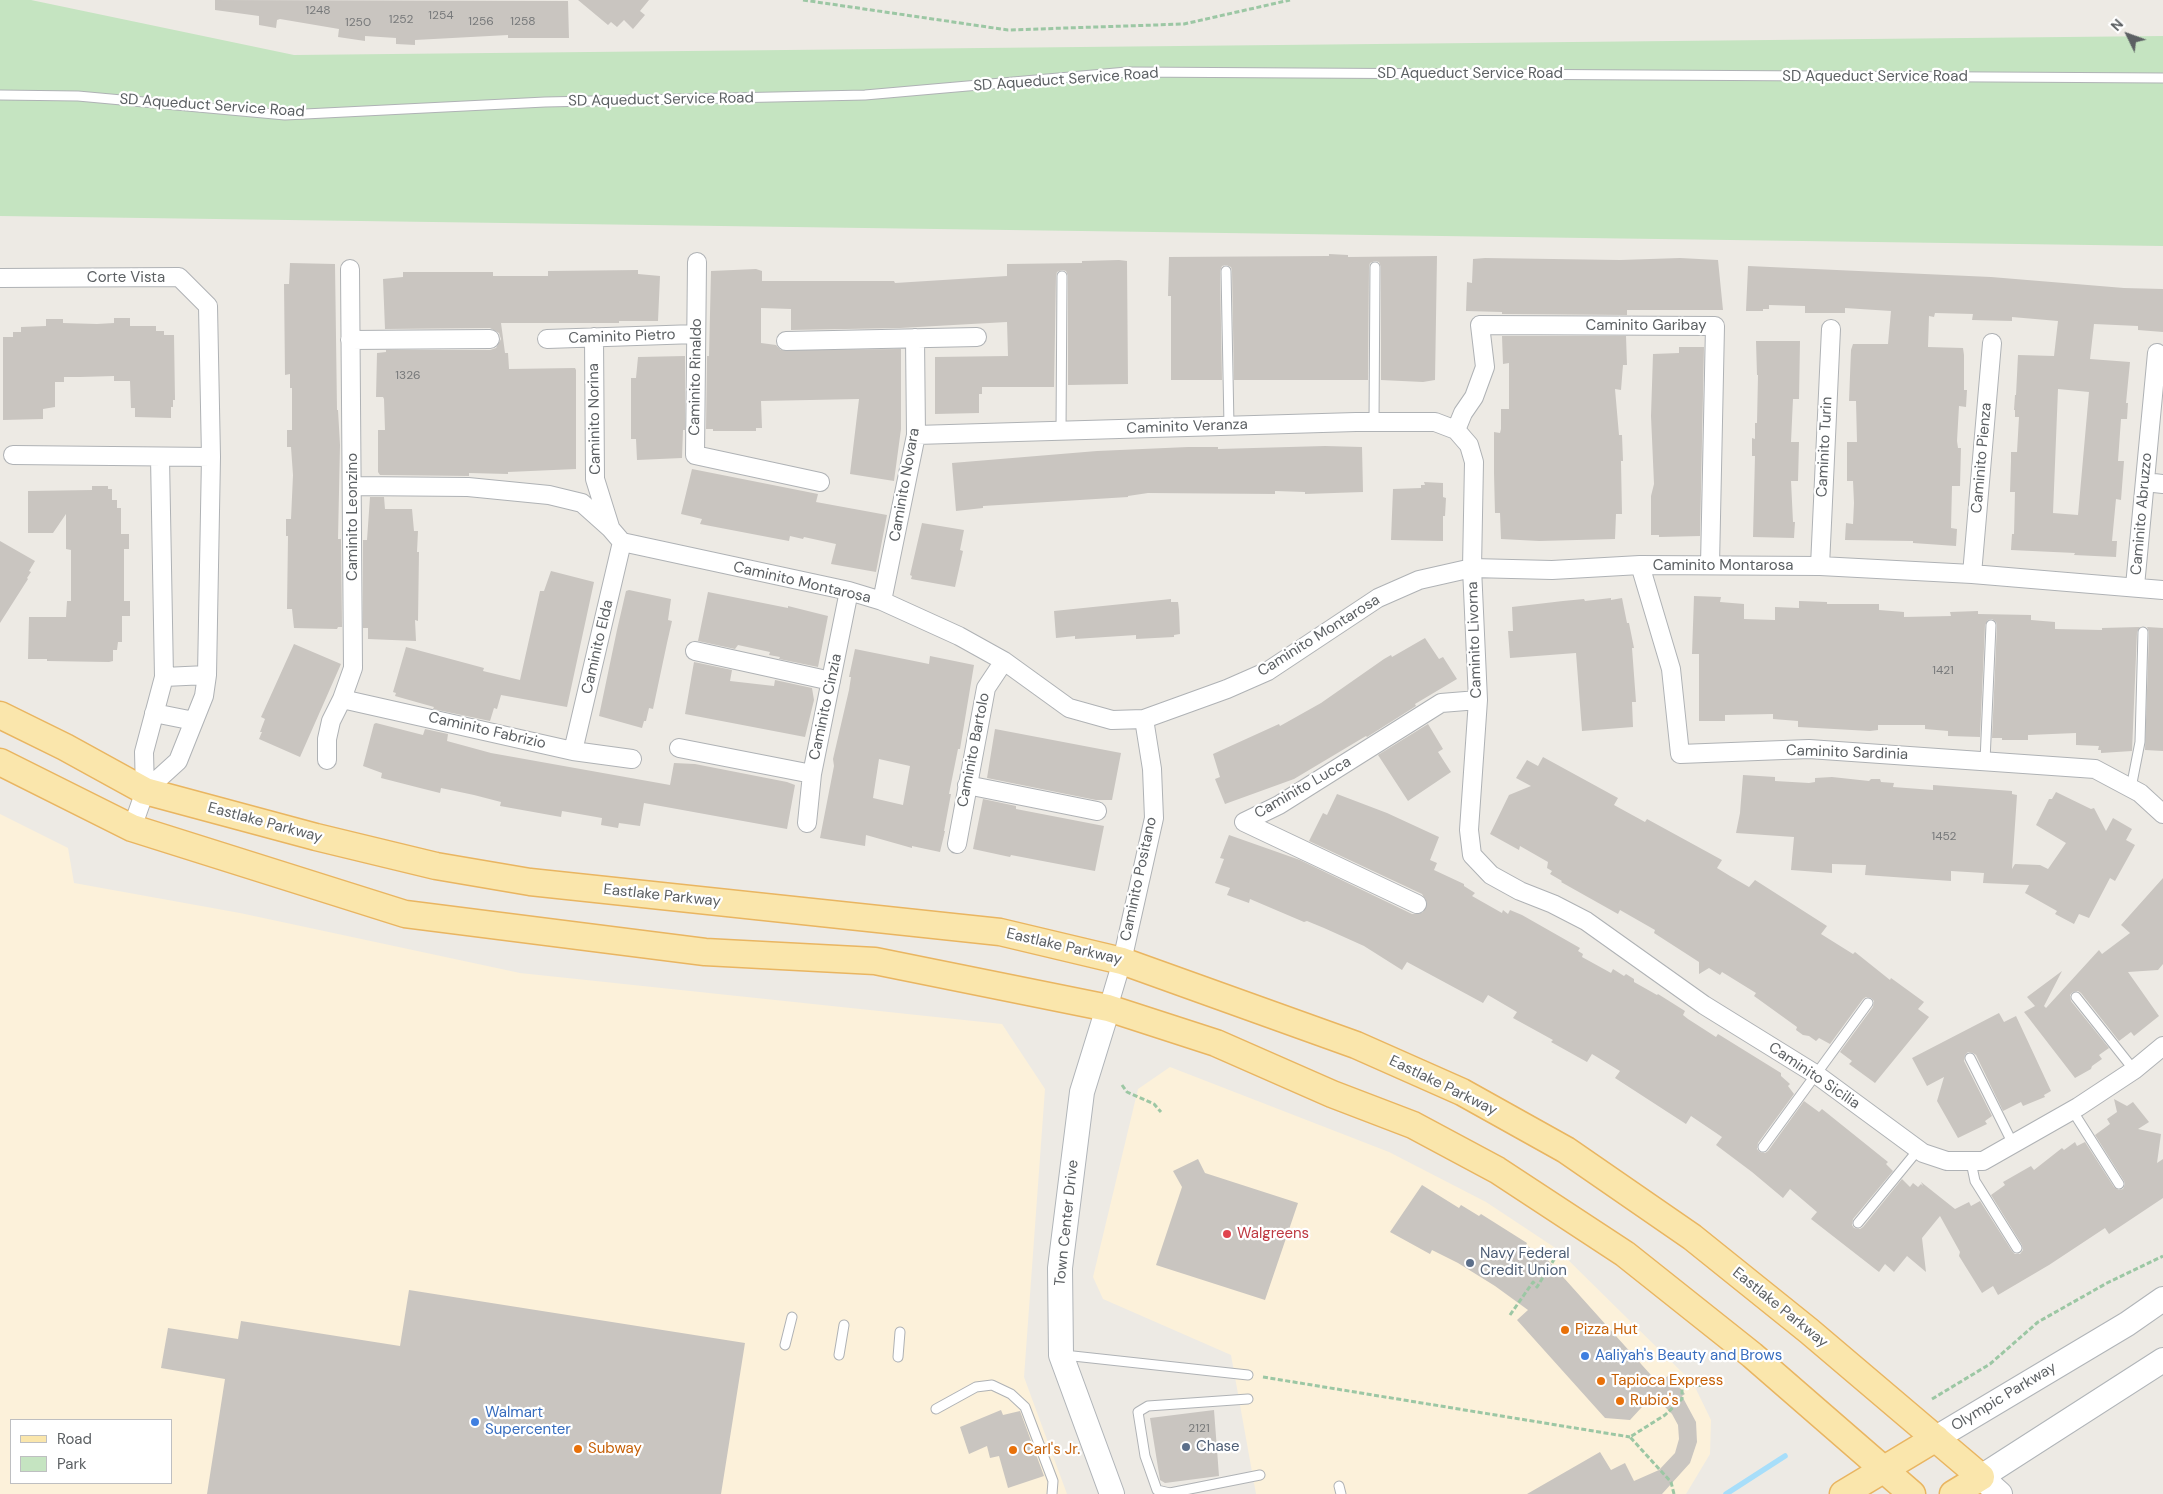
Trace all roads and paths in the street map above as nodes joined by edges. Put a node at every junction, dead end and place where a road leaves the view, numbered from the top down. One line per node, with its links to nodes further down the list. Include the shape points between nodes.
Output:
1 (803, 0): 2 (path, via 1008,30 1184,24)
2 (1290, 0)
3 (2163, 78): 4 (lane, SD Aqueduct Service Road, via 1127,72 865,95 546,102 285,114 78,96)
4 (0, 95)
5 (697, 262): 12 (street, Caminito Rinaldo)
6 (1375, 267): 22 (lane)
7 (350, 269): 18 (street, Caminito Leonzino)
8 (1226, 271): 23 (lane)
9 (1062, 276): 25 (lane)
10 (0, 278): 29 (street, Corte Vista, via 180,277 208,306)
11 (1830, 329): 38 (street, Caminito Turin)
12 (696, 334): 13 (street, Caminito Pietro); 30 (street, Caminito Rinaldo, via 695,455)
13 (594, 337): 17 (street, Caminito Pietro); 34 (street, Caminito Norina, via 595,479)
14 (977, 337): 15 (street)
15 (915, 338): 19 (street); 26 (street, Caminito Novara)
16 (490, 339): 18 (street)
17 (547, 339)
18 (350, 340): 33 (street, Caminito Leonzino)
19 (786, 341)
20 (1992, 343): 40 (street, Caminito Pienza)
21 (2156, 353): 31 (street, Caminito Abruzzo)
22 (1374, 422): 23 (street, Caminito Veranza); 24 (street, Caminito Veranza, via 1435,422)
23 (1229, 426): 25 (street, Caminito Veranza)
24 (1456, 430): 37 (street, Caminito Garibay, via 1474,397 1485,367 1480,325 1715,326); 39 (street, Caminito Livorna, via 1469,445 1474,462)
25 (1061, 431): 26 (street, Caminito Veranza)
26 (916, 435): 44 (street, Caminito Novara)
27 (13, 455): 28 (street)
28 (160, 457): 29 (street); 50 (street, Corte Vista)
29 (211, 457): 49 (street, Corte Vista)
30 (820, 482)
31 (2145, 482): 32 (street); 41 (street, Caminito Abruzzo)
32 (2163, 484)
33 (353, 486): 34 (street, via 468,487 549,494 582,503); 52 (street, Caminito Leonzino, via 353,668)
34 (610, 528): 35 (street)
35 (622, 542): 43 (street, Caminito Montarosa); 59 (street, Caminito Elda)
36 (1640, 565): 37 (street, Caminito Montarosa); 39 (street, Caminito Montarosa, via 1552,570); 62 (street, Caminito Sardinia, via 1671,669 1680,754 1809,749)
37 (1710, 565): 38 (street, Caminito Montarosa)
38 (1820, 566): 40 (street, Caminito Montarosa)
39 (1472, 568): 53 (street, Caminito Livorna); 56 (street, Caminito Montarosa, via 1419,580 1378,598 1268,671)
40 (1972, 574): 41 (street, Caminito Montarosa)
41 (2135, 586): 42 (street, Caminito Montarosa)
42 (2163, 590)
43 (850, 591): 44 (street, Caminito Montarosa); 51 (street, Caminito Cinzia)
44 (882, 601): 48 (street, Caminito Montarosa, via 959,636)
45 (1991, 625): 62 (lane)
46 (2143, 632): 66 (lane, via 2140,742)
47 (695, 651): 51 (street)
48 (1004, 661): 56 (street, Caminito Montarosa, via 1069,708 1112,720); 65 (street, Caminito Bartolo, via 986,688)
49 (207, 675): 50 (street); 57 (street, Corte Vista, via 204,696)
50 (164, 677): 54 (street, Corte Vista)
51 (831, 681): 64 (street, Caminito Cinzia)
52 (342, 699): 59 (street, Caminito Fabrizio); 61 (street, Caminito Leonzino, via 331,721 327,739)
53 (1478, 700): 73 (street, Caminito Livorna, via 1469,830); 74 (street, Caminito Lucca, via 1442,703 1280,805 1244,822)
54 (154, 713): 57 (street); 67 (street, Corte Vista, via 144,752)
55 (0, 715): 67 (main road, Eastlake Parkway, via 65,746)
56 (1144, 719): 75 (street, Caminito Positano, via 1152,769 1154,818)
57 (194, 721): 67 (street, Corte Vista, via 178,761)
58 (679, 748): 64 (street)
59 (573, 751): 60 (street, Caminito Fabrizio)
60 (632, 759)
61 (328, 760)
62 (1984, 761): 66 (street, Caminito Sardinia, via 2095,769)
63 (0, 762): 71 (main road)
64 (812, 774): 70 (street, Caminito Cinzia)
65 (967, 785): 68 (street); 72 (street, Caminito Bartolo)
66 (2131, 788): 69 (street, Caminito Sardinia)
67 (146, 791): 71 (street, Corte Vista); 75 (main road, Eastlake Parkway, via 316,837 493,876 1000,932)
68 (1097, 810)
69 (2163, 814)
70 (807, 823)
71 (132, 828): 78 (main road, via 405,914 705,952 875,961)
72 (957, 844)
73 (1472, 855): 82 (street, Caminito Sicilia, via 1491,875 1586,921 1704,1005)
74 (1417, 904)
75 (1122, 961): 78 (street, Caminito Positano); 112 (main road, Eastlake Parkway, via 1356,1045 1462,1092 1566,1150 1692,1236)
76 (2076, 997): 81 (lane)
77 (1868, 1003): 82 (lane)
78 (1108, 1008): 102 (street, Town Center Drive, via 1082,1092 1060,1268); 113 (main road, via 1216,1043 1332,1094 1413,1125 1497,1170 1625,1254 1752,1356)
79 (2163, 1046): 81 (street, Caminito Sicilia)
80 (1970, 1058): 86 (lane)
81 (2134, 1070): 84 (street, Caminito Sicilia)
82 (1817, 1075): 87 (lane); 88 (street, Caminito Sicilia)
83 (1122, 1084): 85 (path, via 1130,1095 1154,1104)
84 (2072, 1110): 86 (street, Caminito Sicilia); 90 (lane)
85 (1161, 1112)
86 (2013, 1144): 89 (street, Caminito Sicilia, via 1983,1161)
87 (1763, 1147)
88 (1918, 1150): 89 (street, Caminito Sicilia, via 1947,1162); 91 (lane)
89 (1972, 1162): 92 (lane, via 1975,1181)
90 (2119, 1184)
91 (1858, 1223)
92 (2017, 1248)
93 (1558, 1253): 96 (path, via 1537,1286 1532,1282)
94 (2163, 1256): 109 (path, via 2038,1322 1990,1364)
95 (2163, 1299): 112 (street, Olympic Parkway, via 2127,1324)
96 (1510, 1314)
97 (792, 1317): 100 (lane)
98 (844, 1325): 101 (lane)
99 (900, 1332): 103 (lane)
100 (785, 1345)
101 (839, 1354)
102 (1061, 1355): 105 (lane); 117 (street, Town Center Drive)
103 (898, 1357)
104 (2163, 1360): 115 (street)
105 (1248, 1375)
106 (1263, 1377): 111 (path)
107 (1703, 1385): 111 (path, via 1689,1384 1682,1389 1682,1399 1665,1415)
108 (1248, 1398): 114 (lane, via 1148,1406 1138,1412 1145,1456 1157,1490 1170,1494)
109 (1932, 1399)
110 (936, 1409): 116 (lane, via 976,1387 992,1385 1011,1394 1025,1407 1053,1480)
111 (1630, 1437): 118 (path, via 1671,1482)
112 (1936, 1438): 113 (main road, Olympic Parkway); 115 (main road, Eastlake Parkway)
113 (1884, 1470): 119 (main road, Olympic Parkway); 120 (main road)
114 (1260, 1476)
115 (1990, 1485): 121 (main road)
116 (1052, 1494)
117 (1112, 1494)
118 (1674, 1494)
119 (1843, 1494)
120 (1912, 1494)
121 (1953, 1494)

